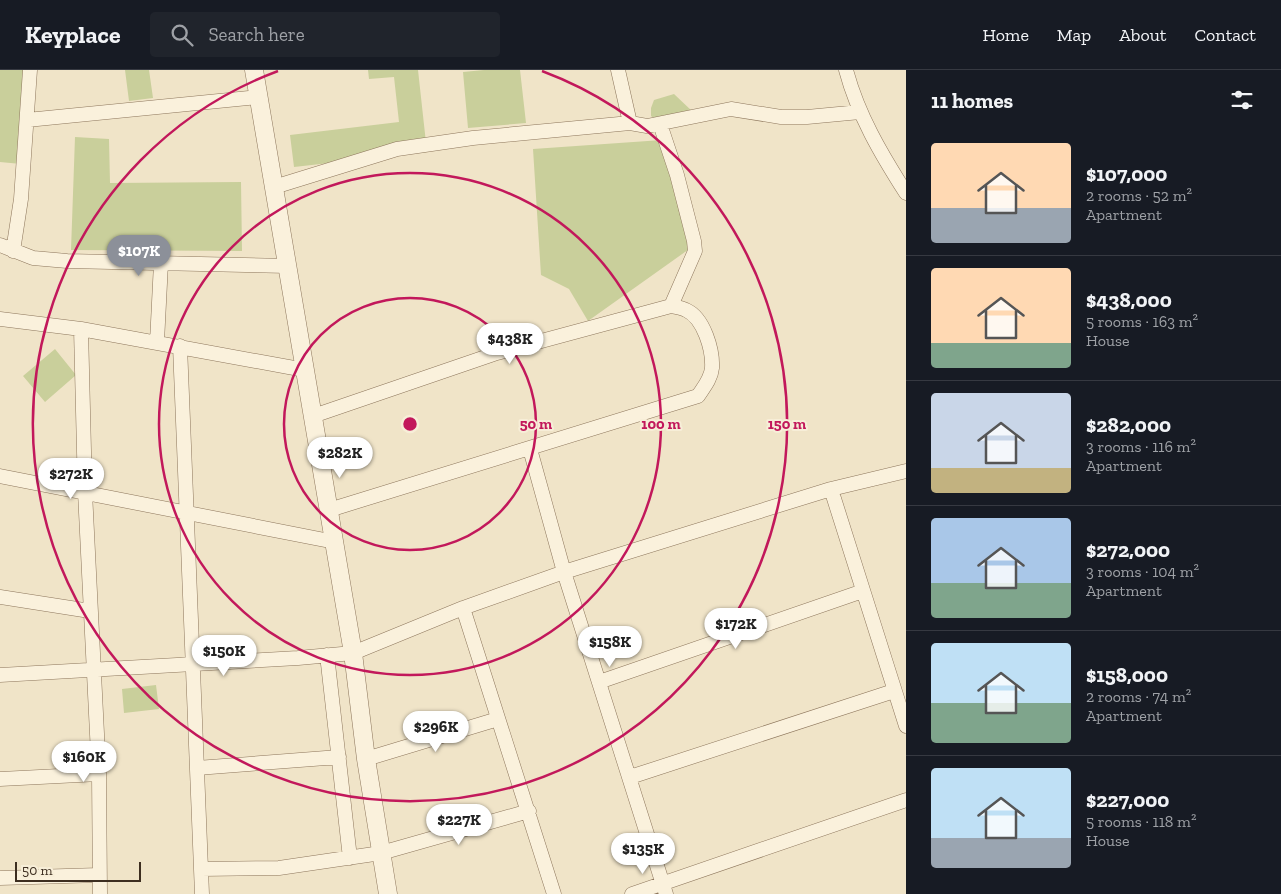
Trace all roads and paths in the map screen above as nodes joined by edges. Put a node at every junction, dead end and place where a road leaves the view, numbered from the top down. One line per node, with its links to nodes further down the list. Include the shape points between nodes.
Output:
1 (30, 70): 7 (street)
2 (254, 70): 5 (street)
3 (618, 70): 8 (street)
4 (846, 70): 6 (street)
5 (259, 97): 7 (street); 10 (street)
6 (860, 112): 9 (street, via 781,117 732,109); 11 (street)
7 (27, 120): 12 (street, via 21,199)
8 (630, 123): 9 (street); 10 (street, via 473,138 397,149)
9 (660, 124): 15 (street, via 677,175 695,251)
10 (274, 188): 14 (street)
11 (906, 193)
12 (6, 248): 13 (street, via 33,258)
13 (161, 263): 14 (street); 18 (street)
14 (288, 266): 20 (street)
15 (671, 306): 21 (street, via 497,354); 22 (street, via 688,310 702,324 708,341 712,368 698,396)
16 (0, 319): 17 (street)
17 (81, 329): 18 (street); 26 (street)
18 (157, 342): 19 (street)
19 (180, 346): 20 (street); 28 (street)
20 (306, 370): 21 (street)
21 (313, 416): 27 (street)
22 (530, 449): 27 (street); 30 (street)
23 (906, 471): 25 (street)
24 (0, 476): 26 (street)
25 (831, 489): 30 (street); 31 (street)
26 (85, 492): 28 (street); 34 (street)
27 (329, 510): 29 (street)
28 (185, 514): 29 (street); 37 (street)
29 (334, 542): 35 (street)
30 (564, 572): 33 (street); 40 (street)
31 (863, 591): 40 (street); 41 (street)
32 (0, 597): 34 (street)
33 (463, 608): 35 (street); 42 (street)
34 (90, 611): 38 (street)
35 (353, 653): 36 (street); 45 (street)
36 (328, 655): 37 (street); 44 (street)
37 (193, 664): 38 (street); 46 (street)
38 (92, 671): 39 (street); 47 (street)
39 (0, 675)
40 (599, 682): 48 (street)
41 (894, 691): 43 (street); 48 (street)
42 (498, 719): 45 (street); 51 (street)
43 (906, 726)
44 (339, 757): 46 (street); 53 (street)
45 (366, 759): 52 (street)
46 (197, 768): 54 (street)
47 (99, 774): 49 (street); 55 (street)
48 (630, 777): 57 (street)
49 (0, 779)
50 (906, 800): 57 (street)
51 (528, 811): 52 (street); 61 (street)
52 (381, 853): 53 (street); 60 (street)
53 (350, 858): 54 (street, via 279,868)
54 (201, 869): 59 (street)
55 (99, 876): 56 (street); 58 (street)
56 (0, 878)
57 (665, 888): 62 (street)
58 (100, 894)
59 (202, 894)
60 (388, 894)
61 (554, 894)
62 (632, 894)

